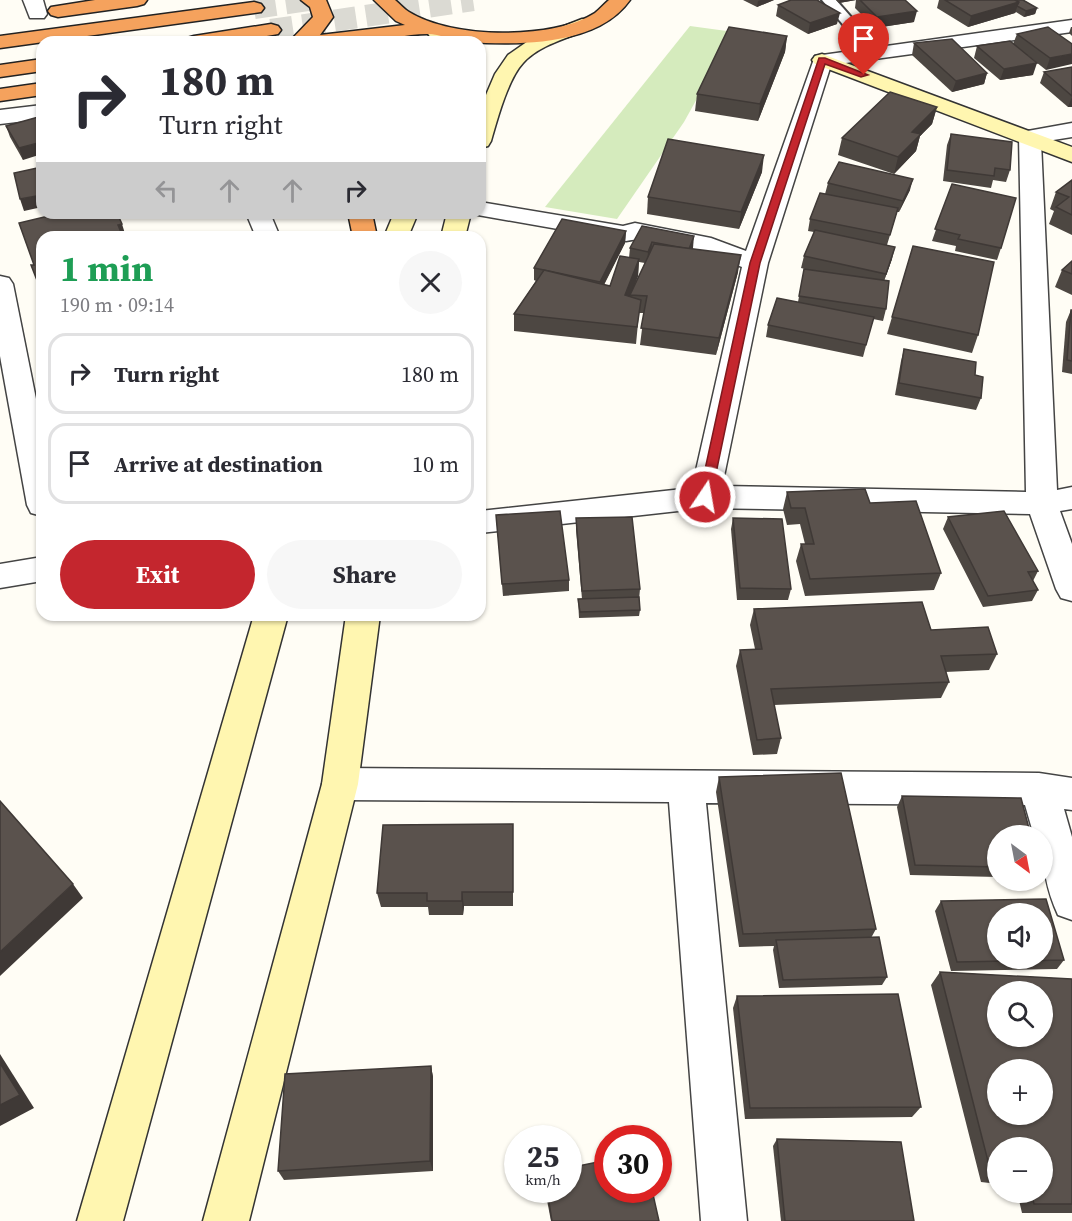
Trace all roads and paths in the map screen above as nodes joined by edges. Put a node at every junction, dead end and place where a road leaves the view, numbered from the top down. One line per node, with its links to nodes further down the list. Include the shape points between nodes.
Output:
1 (137, 0): 7 (highway)
2 (311, 0): 14 (highway, via 319,4 323,17)
3 (384, 0): 11 (highway, via 408,20)
4 (829, 0): 20 (lane)
5 (624, 2): 8 (highway)
6 (254, 8): 12 (highway)
7 (30, 10)
8 (582, 26): 18 (highway, via 510,39); 28 (main road, via 534,45 514,61)
9 (1072, 26): 20 (street)
10 (271, 30): 13 (highway)
11 (436, 33): 15 (highway); 16 (highway)
12 (45, 36)
13 (232, 36)
14 (307, 36)
15 (396, 36)
16 (462, 36)
17 (36, 37): 19 (highway)
18 (486, 38)
19 (0, 42)
20 (875, 53): 21 (street)
21 (822, 60): 30 (main road); 33 (street)
22 (36, 66): 23 (highway)
23 (0, 71)
24 (36, 90): 25 (highway)
25 (0, 95)
26 (36, 113): 27 (street)
27 (0, 117)
28 (486, 120)
29 (1072, 130): 30 (street)
30 (1030, 137): 31 (main road); 38 (street)
31 (1072, 155)
32 (486, 210): 33 (street, via 702,243)
33 (755, 263): 37 (street)
34 (0, 284): 35 (street)
35 (6, 354): 36 (street)
36 (36, 481)
37 (705, 497): 38 (street); 39 (street)
38 (1057, 501): 42 (street)
39 (486, 521)
40 (36, 570): 41 (street)
41 (0, 576)
42 (1072, 589)
43 (269, 621): 49 (main road)
44 (362, 621): 45 (main road)
45 (340, 784): 46 (street); 50 (main road)
46 (686, 785): 47 (street); 51 (street)
47 (1055, 791): 48 (street)
48 (1072, 902)
49 (100, 1221)
50 (226, 1221)
51 (724, 1221)

